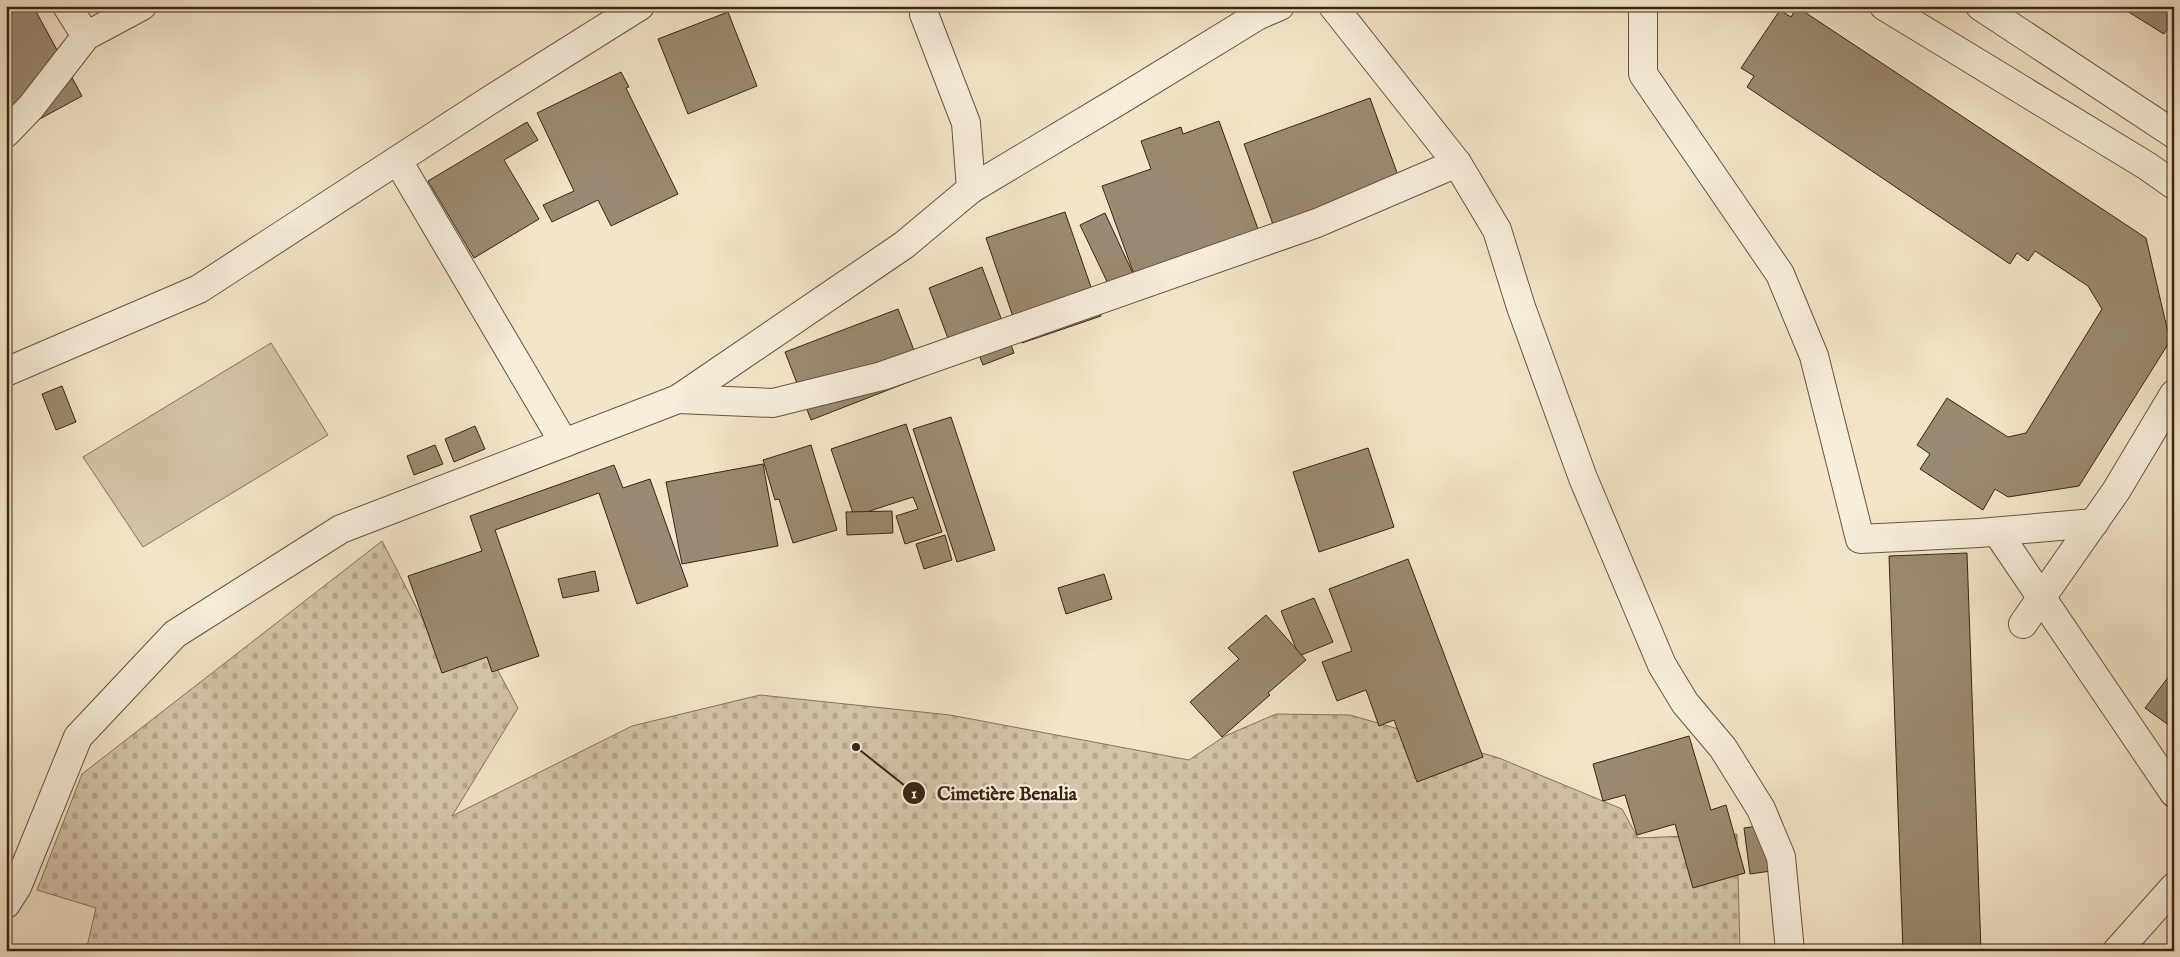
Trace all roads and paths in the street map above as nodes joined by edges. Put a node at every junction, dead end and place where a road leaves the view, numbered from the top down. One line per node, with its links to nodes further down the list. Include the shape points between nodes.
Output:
1 (67, 6): 10 (street)
2 (142, 6): 10 (street)
3 (926, 6): 17 (street, via 924,14 966,122)
4 (1280, 6): 17 (street, via 1257,16)
5 (1333, 6): 15 (street)
6 (1643, 6): 23 (street, via 1642,74 1780,274 1814,356 1860,539)
7 (1884, 6): 16 (street)
8 (1980, 6): 12 (street)
9 (630, 9): 14 (street)
10 (86, 36): 11 (street, via 31,108)
11 (6, 133)
12 (2174, 134)
13 (2174, 150): 16 (street)
14 (398, 161): 18 (street, via 199,289); 21 (street)
15 (1457, 163): 20 (street, via 1317,223 882,376 773,403); 29 (street, via 1497,230 1521,307 1583,478 1662,665 1685,703 1723,748 1761,809 1781,857)
16 (2166, 179)
17 (971, 189): 20 (street, via 904,245)
18 (6, 372)
19 (2174, 394): 22 (street)
20 (678, 399): 21 (street)
21 (564, 443): 28 (street, via 341,529 175,634 78,737 17,887)
22 (2094, 523): 23 (street); 24 (street)
23 (1998, 532): 24 (street)
24 (2041, 598): 25 (street); 26 (street)
25 (2024, 624)
26 (2174, 793)
27 (2174, 887): 30 (street)
28 (6, 904)
29 (1790, 951)
30 (2117, 951)

